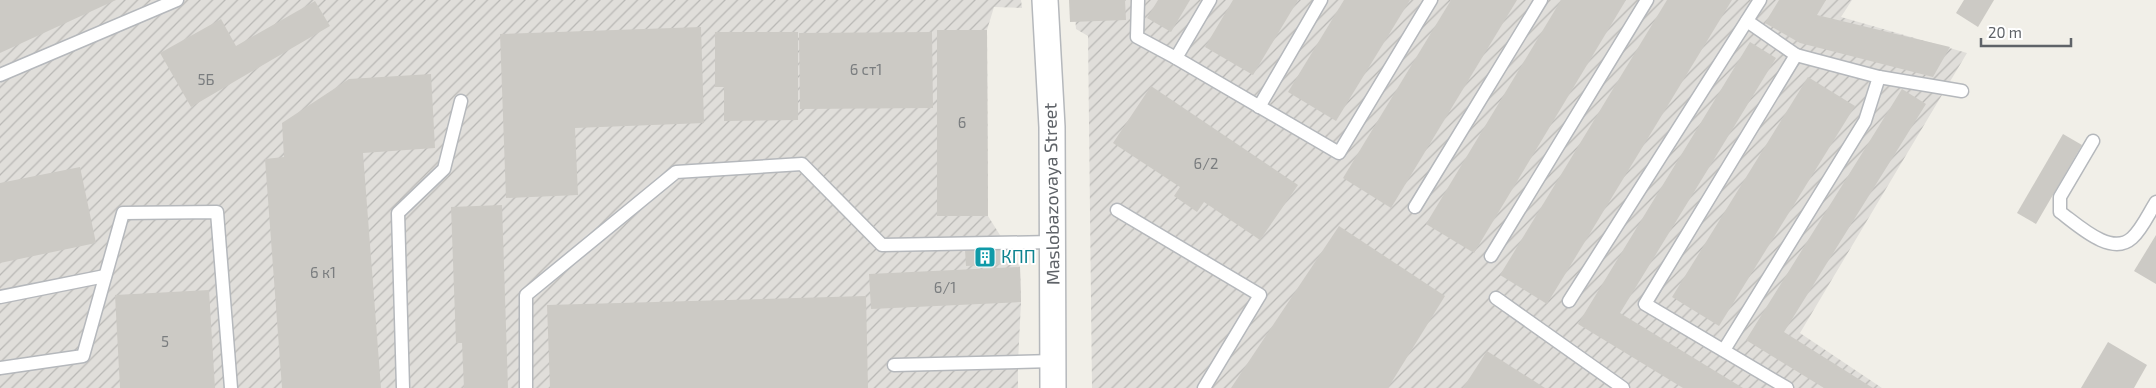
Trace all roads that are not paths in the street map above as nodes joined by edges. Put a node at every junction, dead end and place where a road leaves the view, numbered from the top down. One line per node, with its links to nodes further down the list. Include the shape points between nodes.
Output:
1 (177, 0): 13 (lane)
2 (1045, 0): 22 (street, Maslobazovaya Street, via 1052,127)
3 (1138, 0): 12 (lane, via 1137,37)
4 (1210, 0): 12 (lane)
5 (1321, 0): 17 (lane)
6 (1432, 0): 17 (lane, via 1339,154)
7 (1541, 0): 20 (lane)
8 (1647, 0): 23 (lane)
9 (1760, 0): 10 (lane)
10 (1747, 21): 11 (lane); 27 (lane)
11 (1796, 55): 14 (lane); 28 (lane, via 1645,304)
12 (1176, 58): 17 (lane)
13 (0, 75)
14 (1879, 77): 15 (lane); 28 (lane, via 1865,121)
15 (1962, 91)
16 (462, 100): 33 (lane, via 444,169 398,213)
17 (1259, 107)
18 (2093, 141): 19 (lane, via 2060,197 2060,212 2105,244 2121,244 2132,238)
19 (2156, 202)
20 (1415, 207)
21 (1117, 210): 36 (lane, via 1260,295)
22 (1053, 242): 29 (street, Maslobazovaya Street); 34 (lane, via 882,245 802,164 676,172 526,295)
23 (1491, 256)
24 (105, 276): 25 (lane); 31 (lane, via 83,356); 32 (lane, via 123,213 217,212)
25 (0, 297)
26 (1496, 298): 37 (lane)
27 (1569, 301)
28 (1724, 350): 38 (lane)
29 (1053, 361): 30 (lane); 35 (street, Maslobazovaya Street)
30 (894, 365)
31 (0, 368)
32 (231, 388)
33 (403, 388)
34 (526, 388)
35 (1053, 388)
36 (1204, 388)
37 (1624, 388)
38 (1787, 388)

